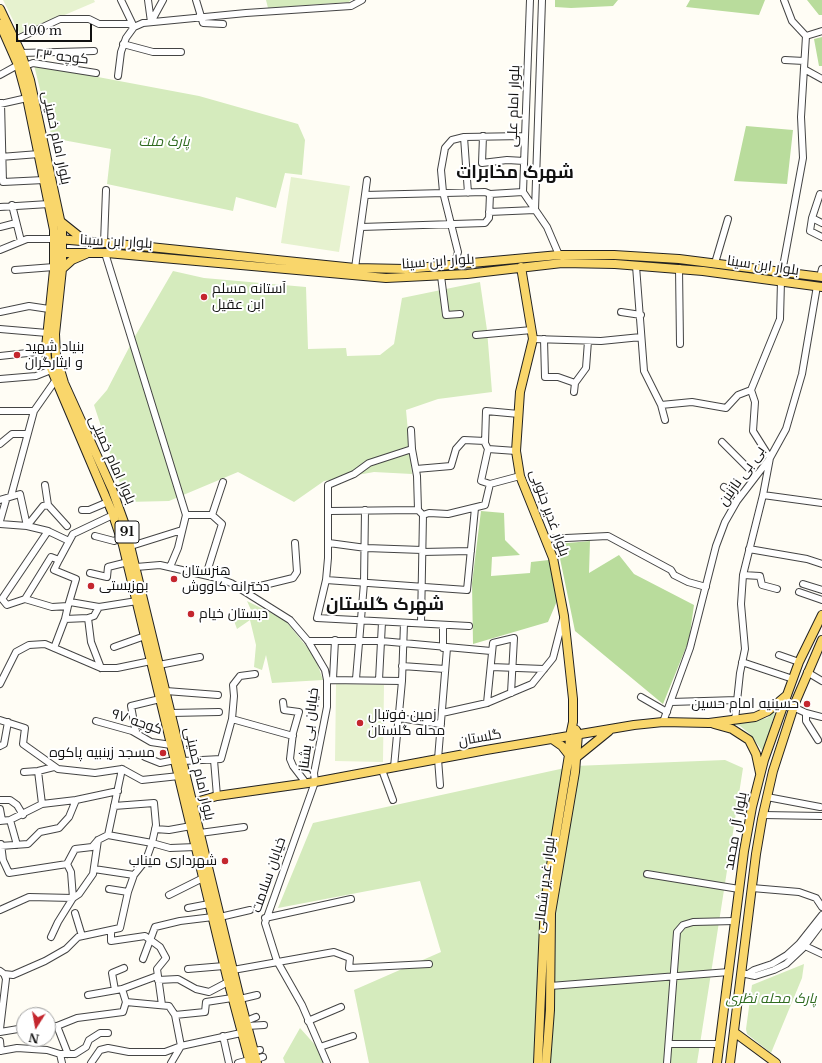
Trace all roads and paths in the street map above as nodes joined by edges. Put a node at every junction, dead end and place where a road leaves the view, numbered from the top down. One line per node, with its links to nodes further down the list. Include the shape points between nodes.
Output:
1 (121, 0): 14 (street)
2 (148, 0): 11 (street)
3 (163, 0): 11 (street)
4 (196, 0): 10 (street)
5 (362, 0): 10 (street, via 351,6)
6 (530, 0): 33 (street, بلوار امام علی)
7 (542, 0): 50 (street, بلوار امام علی)
8 (784, 0): 16 (street, via 792,21)
9 (0, 9): 17 (main road, بلوار امام خمینی / 91)
10 (201, 17): 11 (street); 13 (street, via 203,23)
11 (152, 22): 14 (street)
12 (0, 24): 24 (main road, بلوار امام خمینی / 91)
13 (223, 24)
14 (134, 27): 17 (street, via 129,24 99,24 89,19 60,19); 18 (street)
15 (822, 31): 16 (street)
16 (806, 36): 23 (street)
17 (15, 40): 21 (main road, بلوار امام خمینی / 91)
18 (123, 44): 20 (street, via 153,52); 28 (street)
19 (94, 50): 21 (street)
20 (181, 52)
21 (21, 53): 24 (main road, بلوار امام خمینی / 91)
22 (785, 60): 23 (street)
23 (804, 61): 25 (street)
24 (22, 66): 26 (street, کوچه ۲۳, via 33,63); 27 (street); 30 (main road, بلوار امام خمینی / 91); 54 (main road, بلوار امام خمینی / 91, via 34,94)
25 (804, 69): 29 (street); 78 (street, via 801,117 803,158)
26 (96, 73)
27 (0, 75)
28 (118, 76)
29 (822, 79)
30 (27, 98): 31 (street); 35 (main road, بلوار امام خمینی / 91)
31 (1, 104): 36 (street)
32 (483, 136): 33 (street); 34 (street); 37 (street, via 482,163)
33 (525, 136): 37 (street, بلوار امام علی)
34 (464, 137): 41 (street, via 452,140 445,148 441,170); 43 (street)
35 (39, 154): 36 (street); 38 (main road, بلوار امام خمینی / 91)
36 (1, 157): 38 (street, via 3,182)
37 (524, 161): 42 (street, بلوار امام علی)
38 (44, 180): 47 (main road, بلوار امام خمینی / 91)
39 (367, 180): 46 (street)
40 (106, 190): 64 (street)
41 (443, 192): 43 (street); 46 (street); 57 (street)
42 (523, 192): 44 (street); 50 (street)
43 (468, 193): 44 (street)
44 (490, 194): 51 (street)
45 (820, 194): 52 (street)
46 (365, 195): 59 (street)
47 (49, 204): 48 (street); 61 (main road, بلوار امام خمینی / 91)
48 (12, 205): 49 (street); 55 (street)
49 (0, 207)
50 (535, 210): 51 (street); 69 (street, via 547,227)
51 (489, 212): 57 (street, via 489,221 485,223)
52 (812, 218): 56 (street); 60 (street, via 810,231)
53 (728, 220): 70 (street)
54 (60, 221): 61 (main road, بلوار امام خمینی / 91); 63 (main road)
55 (16, 223): 58 (street); 62 (street)
56 (822, 223)
57 (452, 224): 59 (street); 71 (street, via 458,252)
58 (0, 227)
59 (360, 227): 75 (street)
60 (822, 237)
61 (58, 239): 62 (street); 63 (main road, بلوار ابن سینا); 66 (main road, بلوار امام خمینی / 91)
62 (20, 241): 65 (street)
63 (86, 242): 64 (main road, بلوار ابن سینا)
64 (104, 243): 75 (main road, بلوار ابن سینا)
65 (0, 250)
66 (58, 253): 67 (main road, بلوار ابن سینا); 74 (main road, بلوار امام خمینی / 91)
67 (89, 253): 68 (main road, بلوار ابن سینا); 74 (main road)
68 (105, 253): 80 (main road, بلوار ابن سینا, via 356,276); 141 (street)
69 (561, 259): 70 (main road, بلوار ابن سینا, via 614,255); 71 (main road, بلوار ابن سینا); 72 (main road, بلوار ابن سینا); 73 (main road, بلوار ابن سینا)
70 (715, 263): 78 (main road, بلوار ابن سینا)
71 (454, 265): 75 (main road, بلوار ابن سینا, via 406,269)
72 (636, 266): 76 (main road, بلوار ابن سینا); 87 (street)
73 (521, 267): 80 (main road, بلوار ابن سینا); 89 (main road, بلوار غدیر جنوبی)
74 (58, 268): 77 (street); 83 (main road, بلوار امام خمینی / 91); 118 (main road, بلوار امام خمینی / 91, via 56,356 64,383)
75 (355, 268)
76 (679, 268): 81 (main road, بلوار ابن سینا); 96 (street)
77 (15, 270)
78 (782, 272): 79 (main road, بلوار ابن سینا)
79 (822, 274)
80 (441, 276): 86 (street, via 446,315)
81 (781, 281): 82 (main road, بلوار ابن سینا); 103 (street, via 780,319)
82 (819, 287): 119 (street, بی بی نازنین, via 794,406 786,429)
83 (49, 309): 84 (street, via 29,306); 90 (main road, بلوار امام خمینی / 91)
84 (0, 312)
85 (621, 312): 87 (street)
86 (460, 314)
87 (641, 315): 92 (street)
88 (0, 329): 90 (street)
89 (532, 330): 91 (street); 93 (main road, بلوار غدیر جنوبی)
90 (47, 333): 97 (main road, بلوار امام خمینی / 91)
91 (476, 335)
92 (641, 337): 95 (street); 105 (street, via 644,371)
93 (533, 339): 94 (street); 108 (main road, بلوار غدیر جنوبی, via 520,392)
94 (544, 339): 95 (street); 102 (street, via 545,377 558,377)
95 (588, 341): 102 (street, via 586,368)
96 (680, 344)
97 (46, 351): 98 (street); 99 (main road, بلوار امام خمینی / 91)
98 (0, 356)
99 (51, 370): 100 (street, via 36,376); 101 (main road, بلوار امام خمینی / 91)
100 (0, 379)
101 (56, 381): 107 (street); 120 (main road, بلوار امام خمینی / 91)
102 (575, 383): 104 (street)
103 (751, 390): 105 (street, via 738,395 726,408 692,402); 119 (street, via 755,402 753,431)
104 (574, 392)
105 (661, 405): 109 (street)
106 (0, 411): 107 (street)
107 (34, 411): 111 (street)
108 (519, 414): 112 (street, via 486,411); 117 (main road, بلوار غدیر جنوبی)
109 (665, 420)
110 (411, 430): 115 (street)
111 (26, 434): 114 (street, via 12,434); 129 (street)
112 (485, 441): 116 (street); 121 (street, via 464,440 456,449 450,466)
113 (722, 442): 122 (street)
114 (0, 444)
115 (412, 449): 121 (street); 138 (street, via 369,463 354,474 328,485)
116 (488, 449): 117 (street); 125 (street, via 481,481)
117 (516, 451): 123 (main road, بلوار غدیر جنوبی)
118 (97, 455): 120 (main road); 154 (main road, بلوار امام خمینی / 91, via 120,508)
119 (770, 458): 122 (street, بی بی نازنین); 128 (street)
120 (89, 459): 132 (main road, بلوار امام خمینی / 91)
121 (416, 469): 139 (street)
122 (755, 475): 130 (street, بی بی نازنین)
123 (520, 476): 125 (street); 150 (main road, بلوار غدیر جنوبی)
124 (223, 482): 142 (street)
125 (490, 484): 135 (street, via 485,505)
126 (45, 485): 134 (street)
127 (724, 486): 130 (street)
128 (763, 495): 133 (street); 156 (street)
129 (11, 496): 131 (street); 144 (street, via 20,494)
130 (740, 497): 171 (street, بی بی نازنین, via 716,546)
131 (3, 500): 143 (street)
132 (108, 502): 136 (street, via 89,510); 140 (main road, بلوار امام خمینی / 91)
133 (822, 503)
134 (48, 505): 144 (street, via 43,506); 145 (street)
135 (475, 508): 139 (street, via 448,514); 158 (street)
136 (82, 510)
137 (366, 510): 138 (street); 139 (street); 155 (street)
138 (330, 511): 153 (street)
139 (420, 512): 157 (street)
140 (114, 515): 149 (main road, بلوار امام خمینی / 91); 151 (street, via 73,534)
141 (186, 515): 142 (street); 146 (street)
142 (212, 515): 165 (street, via 222,524)
143 (0, 522): 144 (street)
144 (26, 526): 147 (street)
145 (68, 526)
146 (182, 530): 154 (street); 163 (street)
147 (48, 531): 151 (street); 176 (street, via 2,599 6,605)
148 (95, 536): 149 (street, via 114,541)
149 (122, 538): 160 (main road, بلوار امام خمینی / 91)
150 (545, 539): 171 (street, via 608,536 671,570 674,575); 182 (main road, بلوار غدیر جنوبی, via 553,558)
151 (70, 541): 159 (street)
152 (296, 543): 175 (street, via 296,572 293,578 252,588)
153 (329, 543): 155 (street); 167 (street)
154 (131, 546): 162 (main road, بلوار امام خمینی / 91)
155 (366, 548): 157 (street); 168 (street)
156 (749, 549): 161 (street, via 808,559); 166 (street)
157 (422, 551): 158 (street); 170 (street)
158 (471, 552): 170 (street, via 467,590)
159 (59, 560): 176 (street, via 51,557); 179 (street, via 54,570 76,579)
160 (128, 562): 164 (street, via 108,567 107,577); 178 (main road, بلوار امام خمینی / 91)
161 (822, 564)
162 (136, 567): 163 (street, خیابان بی بشناز); 206 (main road, بلوار امام خمینی / 91)
163 (170, 567): 165 (street, خیابان بی بشناز)
164 (90, 572)
165 (206, 575): 175 (street, خیابان بی بشناز, via 231,583)
166 (743, 575): 172 (street, via 760,576 762,585); 207 (street, via 741,604 745,649)
167 (326, 580): 168 (street); 185 (street, via 317,618)
168 (364, 583): 170 (street); 185 (street)
169 (803, 584): 173 (street)
170 (421, 587): 188 (street)
171 (706, 587): 232 (street, بی بی نازنین, via 690,648)
172 (777, 589)
173 (822, 590)
174 (798, 592): 177 (street)
175 (248, 593): 194 (street, خیابان بی بشناز, via 284,615)
176 (25, 599): 179 (street, via 52,607)
177 (822, 600)
178 (137, 601): 180 (street); 191 (main road, بلوار امام خمینی / 91)
179 (69, 604): 180 (street); 184 (street)
180 (99, 607): 183 (street, via 94,616)
181 (822, 615): 198 (main road, بلوار آل محمد)
182 (564, 616): 214 (street, via 553,658); 252 (main road, بلوار غدیر جنوبی, via 573,699)
183 (88, 618): 184 (street); 211 (street, via 91,642)
184 (65, 619): 200 (street)
185 (360, 622): 186 (street); 195 (street)
186 (382, 622): 187 (street); 196 (street)
187 (404, 623): 188 (street); 197 (street)
188 (421, 623): 189 (street)
189 (443, 625): 190 (street); 201 (street)
190 (469, 626)
191 (146, 636): 199 (street); 206 (main road, بلوار امام خمینی / 91)
192 (334, 640): 194 (street); 195 (street); 217 (street)
193 (822, 640): 203 (main road, بلوار آل محمد)
194 (308, 641): 217 (street, خیابان بی بشناز)
195 (358, 641): 196 (street); 218 (street)
196 (381, 641): 197 (street); 220 (street)
197 (404, 644): 201 (street); 209 (street)
198 (807, 644): 203 (main road); 208 (main road, بلوار آل محمد)
199 (114, 647)
200 (54, 648): 211 (street); 223 (street, via 45,644 29,645 16,652)
201 (445, 648): 202 (street); 213 (street)
202 (491, 651): 210 (street); 212 (street, via 493,643 514,638)
203 (816, 651): 215 (main road, بلوار آل محمد)
204 (779, 655): 208 (street)
205 (200, 657): 206 (street)
206 (156, 661): 211 (street, via 117,668); 224 (main road, بلوار امام خمینی / 91); 229 (main road, بلوار امام خمینی / 91)
207 (742, 662): 219 (street); 230 (street)
208 (799, 662): 219 (main road, بلوار آل محمد)
209 (402, 666): 213 (street); 222 (street)
210 (491, 667): 212 (street); 233 (street)
211 (101, 668)
212 (513, 668): 214 (street); 225 (street)
213 (446, 669): 238 (street)
214 (544, 669): 225 (street, via 532,684)
215 (807, 672): 221 (street); 234 (main road, بلوار آل محمد)
216 (255, 674): 242 (street, via 240,676 233,684)
217 (330, 679): 218 (street); 271 (street, خیابان بی بشناز, via 328,707 314,773)
218 (356, 679): 220 (street)
219 (793, 679): 227 (main road, بلوار آل محمد)
220 (378, 680): 222 (street)
221 (822, 680)
222 (402, 681): 241 (street)
223 (0, 684)
224 (166, 691): 226 (street); 237 (main road, بلوار امام خمینی / 91)
225 (511, 693): 233 (street)
226 (218, 695)
227 (786, 695): 244 (main road, گلستان, via 768,711 755,717); 270 (main road, بلوار آل محمد)
228 (641, 697): 236 (street)
229 (160, 699): 251 (street, via 131,706); 256 (main road, بلوار امام خمینی / 91)
230 (737, 700): 232 (street); 244 (street)
231 (283, 702): 253 (street, via 284,710 299,712)
232 (671, 702): 236 (street, بی بی نازنین)
233 (487, 703): 238 (street)
234 (793, 707): 239 (street); 276 (main road, بلوار آل محمد)
235 (219, 712): 237 (street)
236 (667, 712): 247 (street, بی بی نازنین)
237 (171, 713): 262 (main road, بلوار امام خمینی / 91)
238 (442, 713): 249 (street)
239 (806, 713): 240 (street); 255 (street, via 806,721)
240 (822, 717)
241 (398, 718): 249 (street); 264 (street)
242 (232, 719): 253 (street); 261 (street, via 221,760)
243 (0, 720): 246 (street)
244 (735, 720): 248 (main road, گلستان)
245 (96, 721): 251 (street, کوچه ۹۷)
246 (8, 722): 257 (street, via 4,744); 263 (street, via 25,728 23,744)
247 (663, 722): 248 (main road, گلستان); 250 (main road, گلستان)
248 (709, 722): 270 (main road, گلستان, via 732,729 749,740 756,754)
249 (441, 724): 260 (street)
250 (610, 730): 252 (main road, گلستان); 259 (main road)
251 (136, 733): 256 (street, کوچه ۹۷, via 151,742)
252 (574, 735): 254 (main road, گلستان); 259 (main road, بلوار غدیر شمالی)
253 (293, 736): 272 (street, via 290,759)
254 (552, 739): 259 (main road); 260 (main road, گلستان)
255 (818, 740)
256 (171, 745): 262 (main road, بلوار امام خمینی / 91)
257 (0, 746)
258 (144, 756): 262 (street, via 160,762)
259 (573, 756): 344 (main road, بلوار غدیر شمالی, via 552,913); 381 (main road, بلوار غدیر شمالی, via 545,902)
260 (438, 759): 264 (main road, گلستان); 273 (street)
261 (214, 760): 262 (street); 275 (street)
262 (179, 761): 269 (main road, بلوار امام خمینی / 91); 280 (main road, بلوار امام خمینی / 91)
263 (54, 767): 265 (street, via 95,773); 267 (street)
264 (394, 767): 266 (main road, گلستان)
265 (122, 769): 269 (street, via 142,780); 274 (street)
266 (382, 770): 271 (main road, گلستان); 279 (street)
267 (38, 771): 268 (street); 281 (street)
268 (24, 772)
269 (179, 776): 280 (main road, بلوار امام خمینی / 91)
270 (760, 776): 300 (main road, بلوار آل محمد)
271 (315, 782): 272 (main road, گلستان); 322 (street, خیابان سلامت)
272 (306, 783): 275 (main road, گلستان)
273 (440, 785)
274 (118, 791): 278 (street); 282 (street)
275 (217, 796): 280 (main road, گلستان, via 205,801)
276 (767, 797): 283 (street); 286 (main road, بلوار آل محمد)
277 (0, 800): 285 (street, via 10,800 18,805)
278 (76, 800): 281 (street); 298 (street, via 69,817 59,828 40,832 28,844)
279 (393, 800)
280 (189, 801): 290 (main road, بلوار امام خمینی / 91); 293 (main road, بلوار امام خمینی / 91)
281 (42, 804): 285 (street)
282 (114, 806): 292 (street, via 154,803); 294 (street)
283 (820, 807)
284 (0, 809): 288 (street)
285 (23, 815): 289 (street)
286 (763, 816): 287 (street); 301 (main road, بلوار آل محمد)
287 (822, 816)
288 (1, 820): 289 (street)
289 (10, 820): 298 (street)
290 (191, 826): 292 (street, via 169,830); 299 (main road, بلوار امام خمینی / 91)
291 (244, 827): 293 (street)
292 (155, 829): 296 (street)
293 (200, 833): 321 (main road, بلوار امام خمینی / 91)
294 (108, 835): 295 (street); 296 (street)
295 (98, 840): 302 (street, via 92,847 75,849); 303 (street)
296 (152, 843): 299 (street, via 170,848); 305 (street, via 146,860)
297 (1, 845): 298 (street); 302 (street, via 3,860 10,873)
298 (17, 845)
299 (196, 847): 306 (main road, بلوار امام خمینی / 91)
300 (744, 852): 301 (main road); 309 (main road, بلوار آل محمد)
301 (756, 854): 307 (main road, بلوار آل محمد)
302 (67, 864): 312 (street, via 71,872)
303 (94, 869): 305 (street); 312 (street, via 79,894)
304 (647, 874): 309 (street)
305 (134, 875): 310 (street)
306 (203, 878): 311 (street); 314 (main road, بلوار امام خمینی / 91)
307 (752, 888): 315 (street, via 799,892 816,898); 340 (main road, بلوار آل محمد)
308 (109, 889): 310 (street)
309 (739, 889): 323 (main road, بلوار آل محمد)
310 (128, 892): 325 (street, via 120,928)
311 (168, 895)
312 (73, 898): 317 (street, via 29,897); 327 (street)
313 (351, 899): 322 (street)
314 (209, 904): 316 (street); 321 (main road, بلوار امام خمینی / 91)
315 (822, 907)
316 (188, 908)
317 (0, 910)
318 (250, 910): 321 (street)
319 (75, 913): 326 (street)
320 (822, 915): 340 (street, via 787,955 772,964)
321 (216, 917): 328 (street, via 155,927); 334 (main road, بلوار امام خمینی / 91); 337 (main road, بلوار امام خمینی / 91)
322 (265, 918): 332 (street, خیابان سلامت, via 265,928)
323 (735, 921): 339 (main road, بلوار آل محمد); 341 (street, via 694,922 683,925 677,932)
324 (822, 923): 329 (street)
325 (111, 930): 326 (street); 328 (street, via 111,941 145,936)
326 (82, 936): 338 (street, via 66,949 14,975)
327 (51, 937)
328 (150, 938): 331 (street); 342 (street, via 160,947 166,958 157,969)
329 (805, 946): 330 (street); 340 (street, via 780,967 755,976)
330 (822, 954)
331 (143, 959)
332 (277, 961): 333 (street, via 334,952 350,958 349,968); 337 (street); 355 (street, خیابان سلامت)
333 (429, 964)
334 (224, 966): 336 (street); 343 (main road, بلوار امام خمینی / 91)
335 (124, 968): 346 (street, via 112,973)
336 (188, 970)
337 (232, 970): 349 (main road, بلوار امام خمینی / 91)
338 (2, 972): 359 (street, via 6,979)
339 (729, 972): 341 (street); 368 (main road, بلوار آل محمد)
340 (745, 974): 362 (main road, بلوار آل محمد)
341 (675, 976): 344 (street); 367 (street)
342 (158, 978): 343 (street, via 178,979 196,989 209,992); 345 (street); 351 (street)
343 (228, 982): 349 (main road, بلوار امام خمینی / 91)
344 (550, 986): 382 (main road, بلوار غدیر شمالی)
345 (122, 989): 346 (street); 350 (street)
346 (115, 990): 347 (street)
347 (88, 995)
348 (257, 995): 349 (street)
349 (236, 998): 353 (street, via 206,1002 205,1012); 358 (main road, بلوار امام خمینی / 91); 358 (main road, بلوار امام خمینی / 91)
350 (126, 1002): 351 (street); 357 (street, via 124,1012 77,1018)
351 (162, 1005): 353 (street, via 169,1006)
352 (341, 1007): 355 (street)
353 (175, 1015): 369 (street)
354 (256, 1016): 358 (street)
355 (308, 1021): 370 (street, خیابان سلامت)
356 (264, 1025): 358 (street)
357 (57, 1026): 373 (street)
358 (245, 1027): 364 (street); 374 (main road, بلوار امام خمینی / 91, via 248,1042)
359 (0, 1029)
360 (16, 1029): 361 (street)
361 (0, 1032)
362 (734, 1032): 385 (main road, بلوار آل محمد); 386 (main road)
363 (108, 1033): 373 (street, via 100,1033 89,1040 86,1047 75,1054)
364 (223, 1036): 369 (street); 378 (street)
365 (352, 1036): 370 (street)
366 (0, 1041): 371 (street)
367 (669, 1044): 368 (street); 383 (street)
368 (719, 1044): 384 (main road, بلوار آل محمد)
369 (181, 1046): 376 (street, via 165,1052 129,1052 108,1048 100,1050); 377 (street)
370 (320, 1047): 380 (street, خیابان سلامت)
371 (1, 1051): 372 (street, via 17,1048 40,1049)
372 (60, 1054): 373 (street); 375 (street)
373 (68, 1054)
374 (256, 1058): 379 (street)
375 (62, 1063)
376 (91, 1063)
377 (171, 1063)
378 (229, 1063)
379 (238, 1063)
380 (327, 1063)
381 (538, 1063)
382 (546, 1063)
383 (667, 1063)
384 (717, 1063)
385 (730, 1063)
386 (776, 1063)

